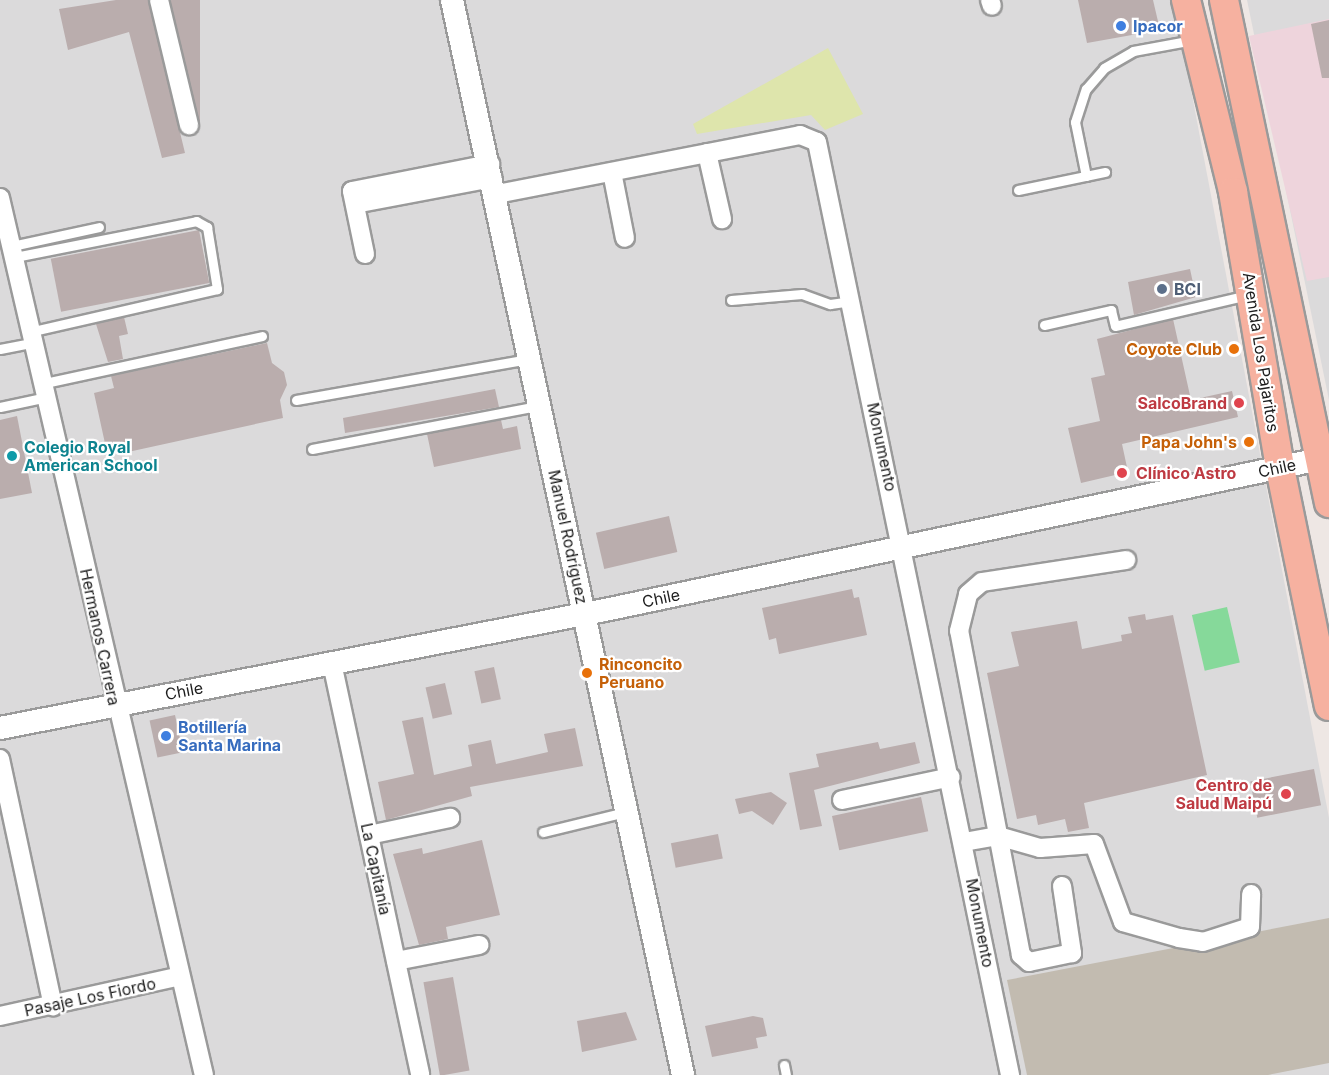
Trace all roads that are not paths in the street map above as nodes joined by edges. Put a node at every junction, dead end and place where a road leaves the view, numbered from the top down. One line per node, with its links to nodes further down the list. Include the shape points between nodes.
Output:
1 (159, 0): 6 (street)
2 (452, 0): 11 (street, Manuel Rodríguez)
3 (1186, 0): 5 (main road, Avenida Los Pajaritos)
4 (1231, 4): 32 (main road, Avenida Los Pajaritos)
5 (1196, 40): 10 (lane, via 1133,51 1104,68 1086,89 1075,122); 19 (main road, Avenida Los Pajaritos)
6 (189, 125)
7 (707, 153): 8 (street, Monumento); 14 (street); 21 (street, Monumento, via 800,135 813,138)
8 (612, 172): 11 (street, Monumento); 16 (street)
9 (1105, 172): 10 (lane)
10 (1086, 176): 12 (lane)
11 (493, 179): 18 (street, Monumento, via 353,197); 26 (street, Manuel Rodríguez)
12 (1018, 190)
13 (0, 198): 17 (street, Hermanos Carrera)
14 (722, 219)
15 (99, 227): 17 (lane)
16 (625, 238)
17 (14, 251): 23 (street, Hermanos Carrera); 23 (lane, via 196,221 207,227 217,289)
18 (365, 254)
19 (1253, 294): 22 (lane, via 1115,326 1111,310); 33 (main road, Avenida Los Pajaritos)
20 (731, 300): 21 (lane, via 802,294 830,304)
21 (852, 301): 35 (street, Monumento)
22 (1044, 325)
23 (34, 336): 25 (lane); 27 (street, Hermanos Carrera)
24 (262, 336): 27 (lane)
25 (0, 349)
26 (531, 358): 28 (lane); 29 (street, Manuel Rodríguez)
27 (47, 390): 30 (lane); 39 (street, Hermanos Carrera)
28 (296, 400)
29 (540, 406): 31 (lane); 37 (street, Manuel Rodríguez)
30 (0, 407)
31 (312, 449)
32 (1324, 458): 33 (street, Chile); 34 (main road, Avenida Los Pajaritos)
33 (1280, 468): 35 (street, Chile); 40 (main road, Avenida Los Pajaritos)
34 (1329, 503)
35 (903, 548): 37 (street, Chile); 43 (street, Monumento)
36 (1126, 560): 49 (street, via 982,582 968,594 959,631)
37 (584, 614): 38 (street, Chile); 45 (street, Manuel Rodríguez)
38 (332, 663): 39 (street, Chile); 48 (street, La Capitanía)
39 (115, 705): 41 (street, Chile); 55 (street, Hermanos Carrera)
40 (1329, 706)
41 (0, 728)
42 (0, 759): 56 (street)
43 (951, 777): 44 (street); 50 (street, Monumento)
44 (842, 800)
45 (626, 812): 47 (lane); 60 (street, Manuel Rodríguez)
46 (450, 818): 48 (street)
47 (543, 832)
48 (369, 835): 54 (street, La Capitanía)
49 (998, 836): 50 (street); 51 (street, via 1021,955 1029,962 1072,953); 52 (street, via 1040,848 1094,844 1123,922 1144,931 1203,942 1250,927)
50 (964, 842): 61 (street, Monumento)
51 (1062, 886)
52 (1251, 894)
53 (479, 945): 54 (street)
54 (396, 961): 59 (street, La Capitanía)
55 (180, 976): 56 (street, Pasaje Los Fiordo); 58 (street, Hermanos Carrera)
56 (53, 1006): 57 (street, Pasaje Los Fiordo)
57 (0, 1016)
58 (204, 1075)
59 (420, 1075)
60 (683, 1075)
61 (1010, 1075)

